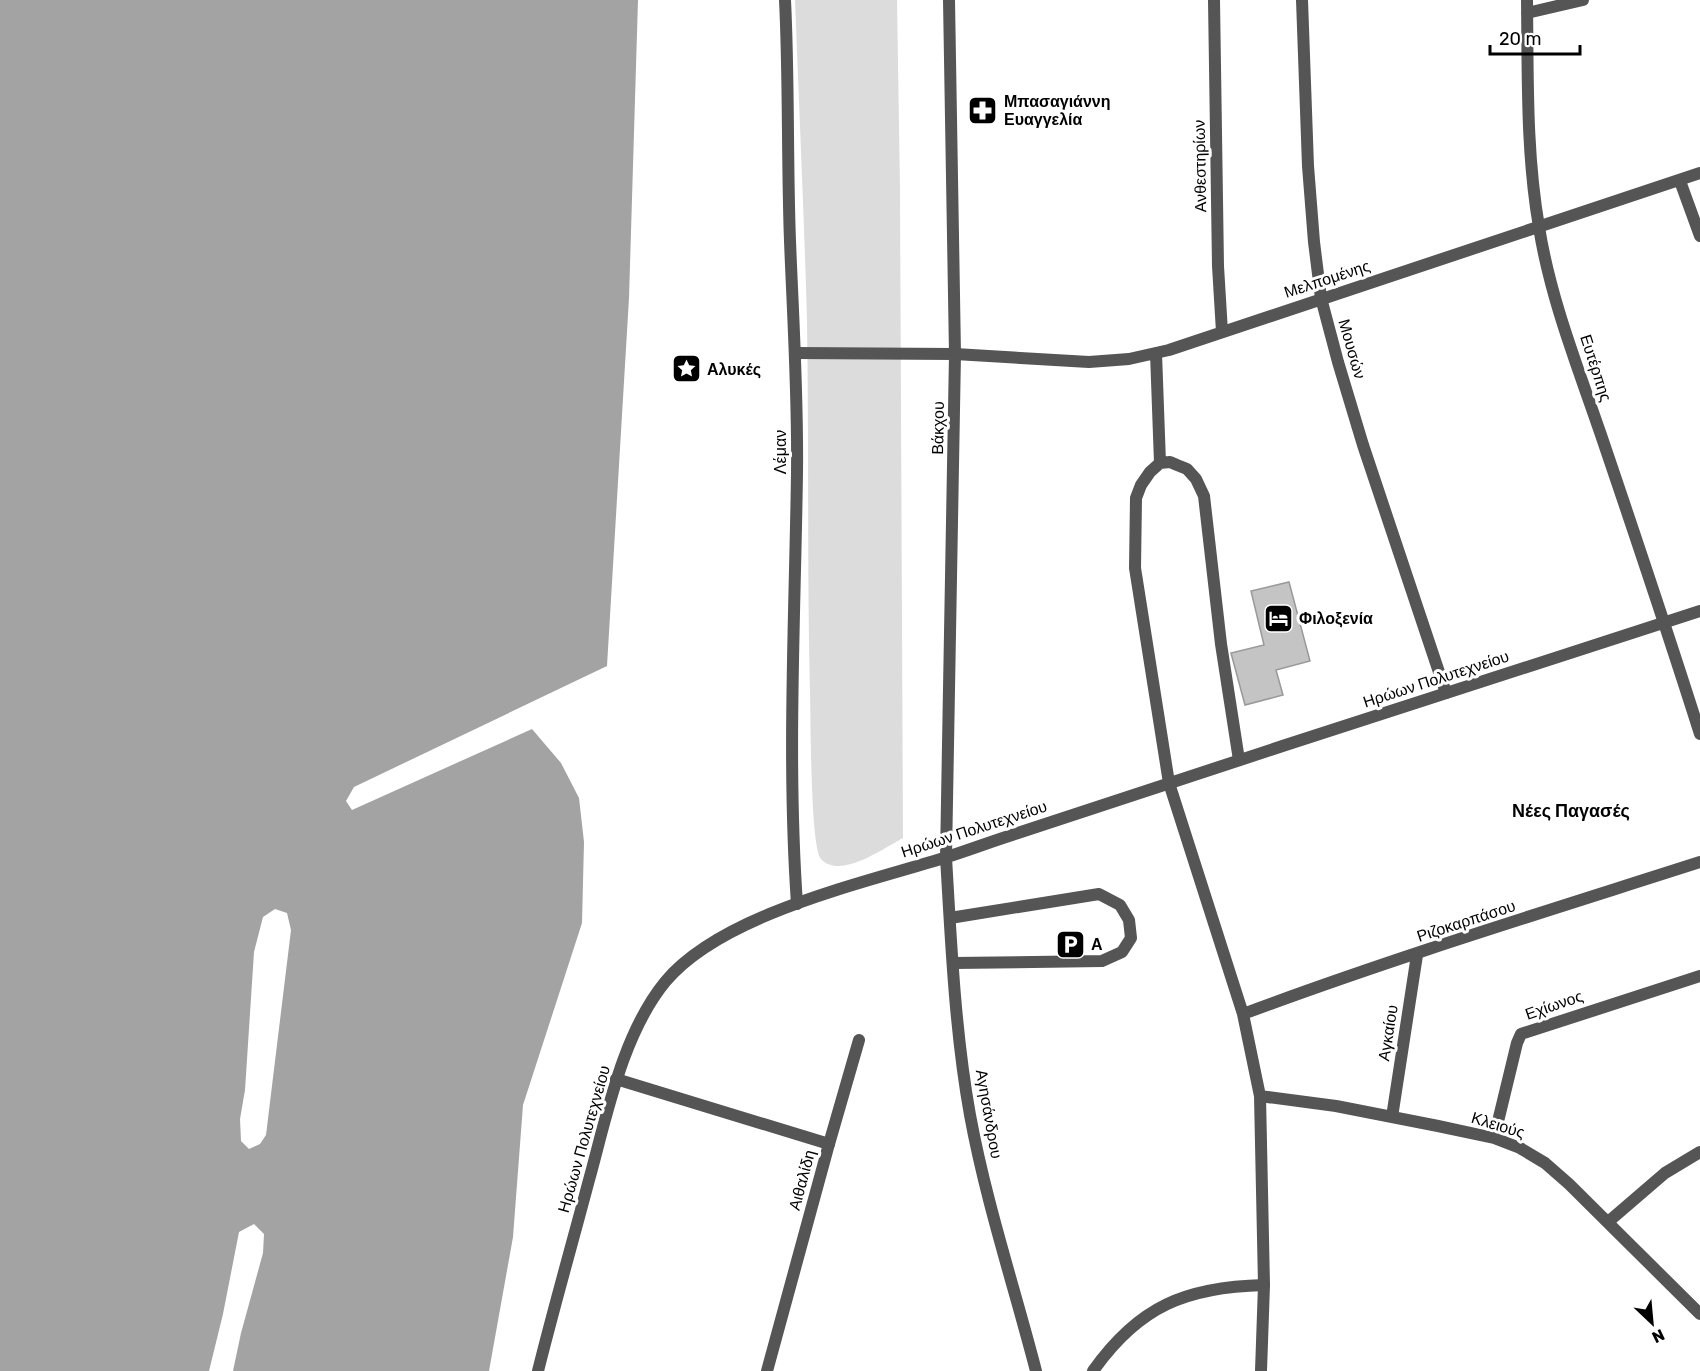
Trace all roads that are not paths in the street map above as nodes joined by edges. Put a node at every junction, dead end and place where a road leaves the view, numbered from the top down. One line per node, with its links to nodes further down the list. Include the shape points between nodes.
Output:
1 (785, 0): 14 (street, Λέμαν)
2 (949, 0): 16 (street, Βάκχου)
3 (1214, 0): 13 (street, Ανθεστηρίων)
4 (1302, 0): 12 (street, Μουσών, via 1308,166)
5 (1527, 0): 7 (street, Ευτέρπης)
6 (1583, 0): 7 (street)
7 (1527, 13): 10 (street, Ευτέρπης, via 1528,122)
8 (1700, 173): 9 (street, Μελπομένης)
9 (1680, 181): 10 (street, Μελπομένης); 11 (street)
10 (1539, 227): 12 (street, Μελπομένης); 19 (street, Ευτέρπης, via 1560,311)
11 (1700, 236)
12 (1321, 298): 13 (street, Μελπομένης); 20 (street, Μουσών, via 1360,434)
13 (1222, 332): 15 (street, Μελπομένης)
14 (796, 353): 16 (street, Μελπομένης); 26 (street, Λέμαν, via 791,695)
15 (1156, 353): 16 (street, Μελπομένης, via 1089,362); 17 (street)
16 (955, 354): 24 (street, Βάκχου)
17 (1160, 463): 22 (street, via 1170,462 1187,469 1204,496); 23 (street, via 1146,477 1136,498 1135,568)
18 (1700, 611): 19 (street, Ηρώων Πολυτεχνείου)
19 (1665, 622): 20 (street, Ηρώων Πολυτεχνείου); 21 (street, Ευτέρπης)
20 (1446, 693): 22 (street, Ηρώων Πολυτεχνείου)
21 (1700, 734)
22 (1239, 760): 23 (street, Ηρώων Πολυτεχνείου)
23 (1170, 783): 24 (street, Ηρώων Πολυτεχνείου); 31 (street)
24 (946, 857): 26 (street, Ηρώων Πολυτεχνείου); 27 (street, Αγησάνδρου)
25 (1700, 862): 28 (street, Ριζοκαρπάσου)
26 (797, 904): 33 (street, Ηρώων Πολυτεχνείου, via 716,941 665,981 636,1030)
27 (950, 918): 29 (street, Αγησάνδρου); 29 (street, via 1099,894 1120,904 1129,920 1131,938 1122,952 1102,962)
28 (1417, 955): 31 (street, Ριζοκαρπάσου); 35 (street, Αγκαίου)
29 (954, 963): 44 (street, Αγησάνδρου, via 973,1132)
30 (1700, 976): 36 (street, Εχίωνος, via 1521,1034)
31 (1243, 1014): 34 (street)
32 (860, 1040): 37 (street)
33 (616, 1079): 37 (street, Αιθαλίδη); 42 (street, Ηρώων Πολυτεχνείου)
34 (1260, 1096): 35 (street, Κλειούς); 40 (street)
35 (1392, 1117): 36 (street, Κλειούς)
36 (1494, 1138): 39 (street, Κλειούς, via 1545,1163)
37 (829, 1144): 43 (street, Αιθαλίδη)
38 (1700, 1152): 39 (street, via 1665,1173)
39 (1608, 1222): 41 (street, Κλειούς)
40 (1264, 1285): 45 (street, via 1203,1291 1162,1305 1132,1328); 46 (street)
41 (1700, 1314)
42 (538, 1371)
43 (767, 1371)
44 (1036, 1371)
45 (1093, 1371)
46 (1261, 1371)

